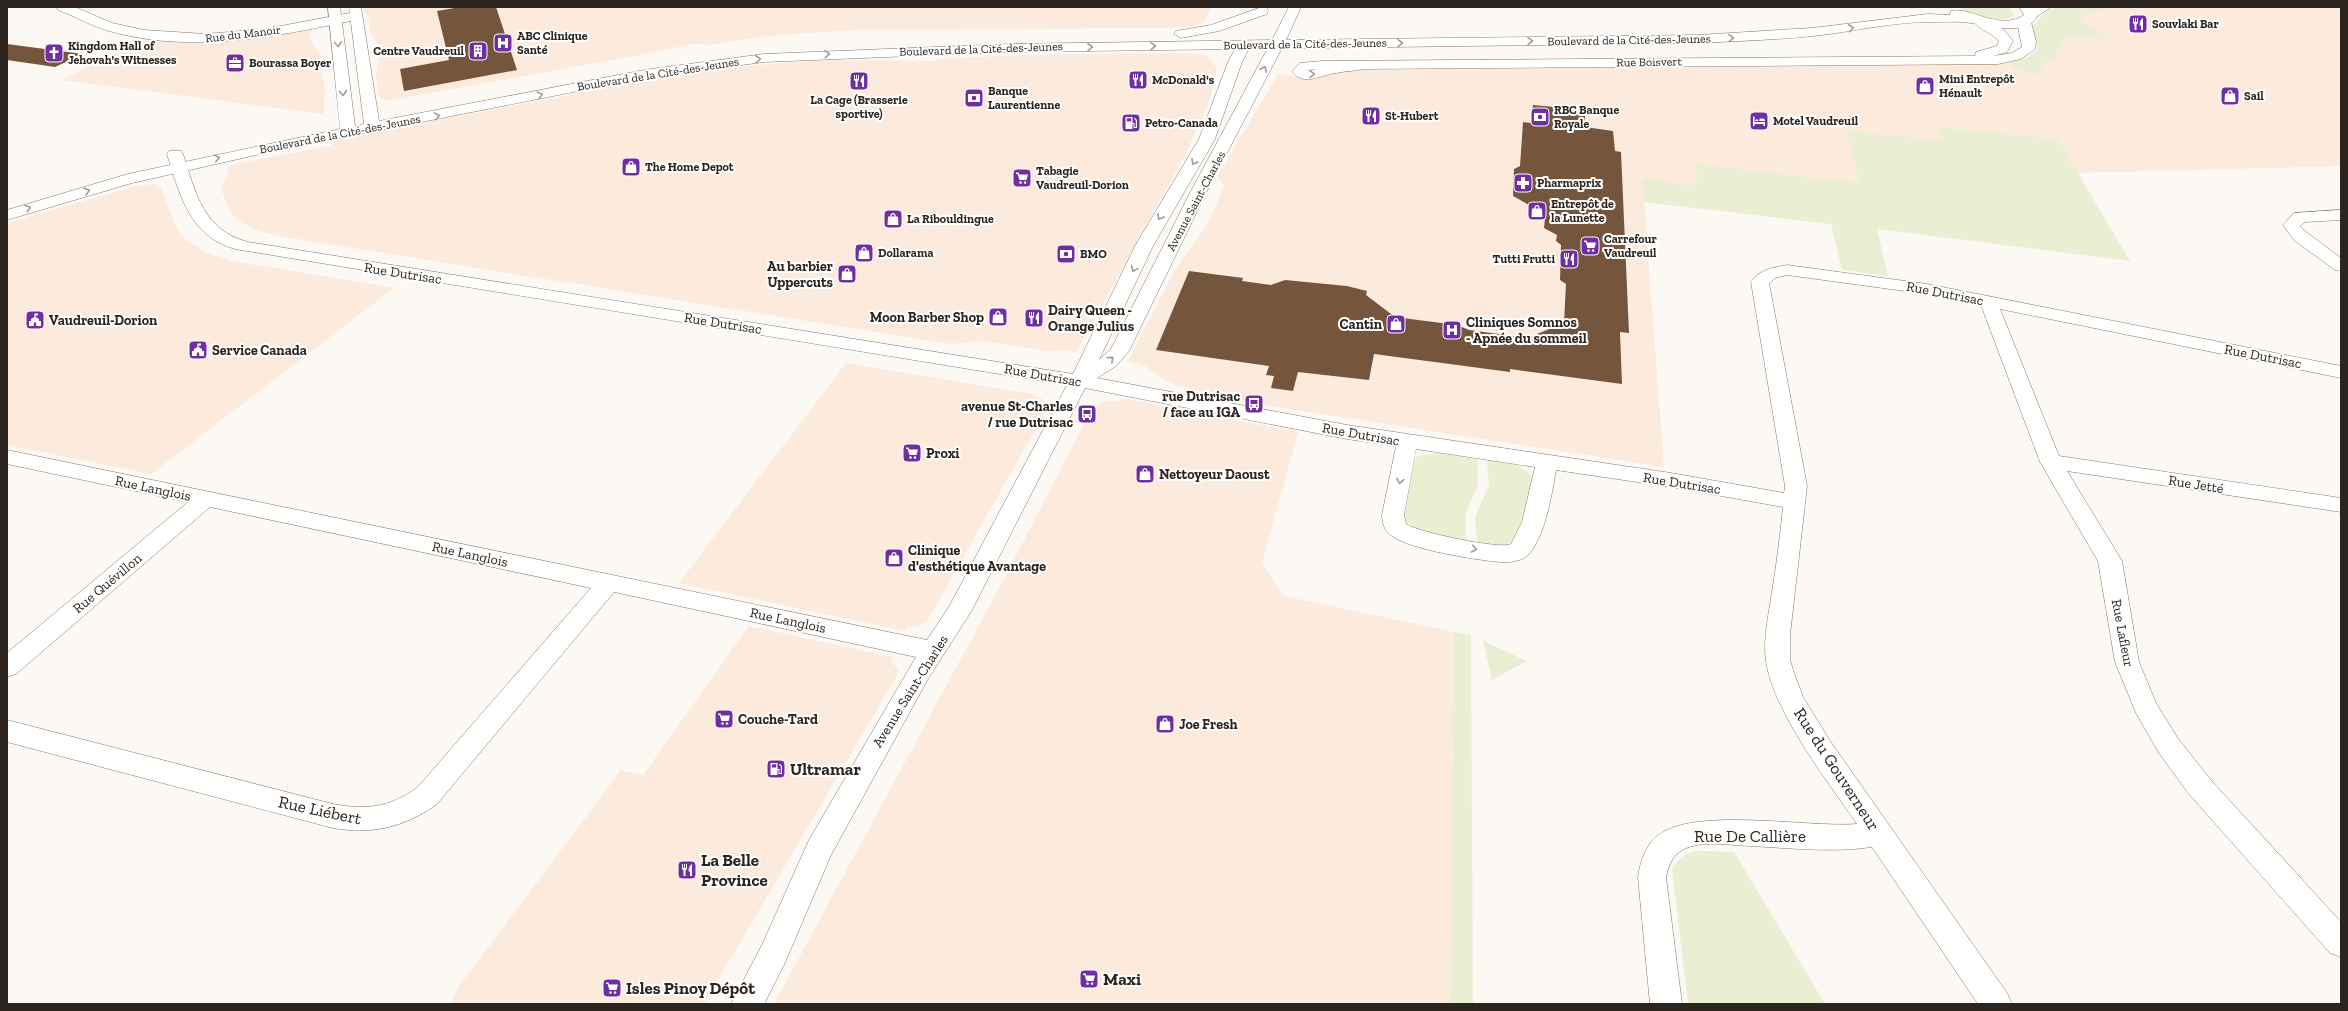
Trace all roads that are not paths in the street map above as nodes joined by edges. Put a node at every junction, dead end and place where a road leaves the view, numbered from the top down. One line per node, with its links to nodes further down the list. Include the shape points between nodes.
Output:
1 (63, 7): 8 (street, Rue du Manoir, via 120,29 203,39 251,34)
2 (1295, 7): 13 (street, Avenue Saint-Charles)
3 (1928, 7): 13 (street, Boulevard de la Cité-des-Jeunes, via 1887,14 1748,27)
4 (1946, 7): 10 (street)
5 (2045, 7): 9 (street)
6 (1263, 9): 11 (street, via 1214,28); 12 (street, Avenue Saint-Charles)
7 (355, 11): 8 (street, Rue du Manoir); 16 (street)
8 (335, 14): 17 (street, one-way to 17)
9 (2027, 14): 10 (street, Boulevard de la Cité-des-Jeunes, via 2007,24); 14 (street, Rue Boisvert, via 2023,28 2030,44 2020,55 1998,60)
10 (1976, 21): 13 (street, Boulevard de la Cité-des-Jeunes, one-way to 10, via 1727,38 1818,32 1923,18); 14 (street, Rue Boisvert, via 2003,36 2006,41 2004,47 1987,54)
11 (1181, 34): 12 (street, Boulevard de la Cité-des-Jeunes); 16 (street, Boulevard de la Cité-des-Jeunes, via 891,39 762,47 628,65)
12 (1249, 35): 13 (street, Boulevard de la Cité-des-Jeunes); 16 (street, Boulevard de la Cité-des-Jeunes, one-way to 12, via 639,75 764,58); 25 (street, Avenue Saint-Charles, one-way to 25, via 1235,62 1206,140 1144,246)
13 (1280, 39): 25 (street, Avenue Saint-Charles, one-way to 13, via 1109,362 1119,351 1199,191)
14 (1940, 59): 15 (street, Rue Boisvert)
15 (1359, 66)
16 (371, 121): 17 (street, Boulevard de la Cité-des-Jeunes)
17 (347, 125): 18 (street, Boulevard de la Cité-des-Jeunes)
18 (177, 160): 19 (street, Boulevard de la Cité-des-Jeunes); 20 (street, Boulevard de la Cité-des-Jeunes, one-way to 18); 25 (street, Rue Dutrisac, via 195,207 206,226 217,236 241,246)
19 (7, 199)
20 (7, 215)
21 (2341, 215): 22 (street, via 2300,217 2292,222 2292,228 2300,236)
22 (2341, 266)
23 (1989, 301): 24 (street, Rue Dutrisac); 29 (street, Rue Lafleur, via 1992,315); 31 (street, Rue Dutrisac, via 1908,285 1806,272 1781,270 1763,277 1760,287 1794,479)
24 (2341, 372)
25 (1079, 381): 26 (street, Rue Dutrisac); 34 (street, Avenue Saint-Charles, via 960,610)
26 (1407, 442): 28 (street, Rue Dutrisac); 28 (street, one-way to 28, via 1393,515 1397,528 1417,537 1501,554 1520,550 1525,541 1544,483)
27 (7, 457): 30 (street, Rue Langlois)
28 (1546, 461): 31 (street, Rue Dutrisac)
29 (2051, 462): 32 (street, Rue Jetté); 38 (street, Rue Lafleur, via 2110,561 2127,662 2156,726 2199,786)
30 (206, 499): 33 (street, Rue Langlois); 35 (street, Rue Quévillon)
31 (1794, 502): 37 (street, Rue du Gouverneur, via 1778,635 1780,673 1800,715)
32 (2341, 505)
33 (609, 582): 34 (street, Rue Langlois); 36 (street, Rue Liébert, via 432,792 406,811 383,819 359,821 333,816)
34 (934, 651): 39 (street, Avenue Saint-Charles, via 918,672 819,850 773,955)
35 (7, 667)
36 (7, 731)
37 (1880, 834): 40 (street, Rue De Callière, via 1845,838 1707,833 1682,837 1665,846 1655,859 1652,877); 41 (street, Rue du Gouverneur)
38 (2341, 943)
39 (747, 1004)
40 (1666, 1004)
41 (1996, 1004)

